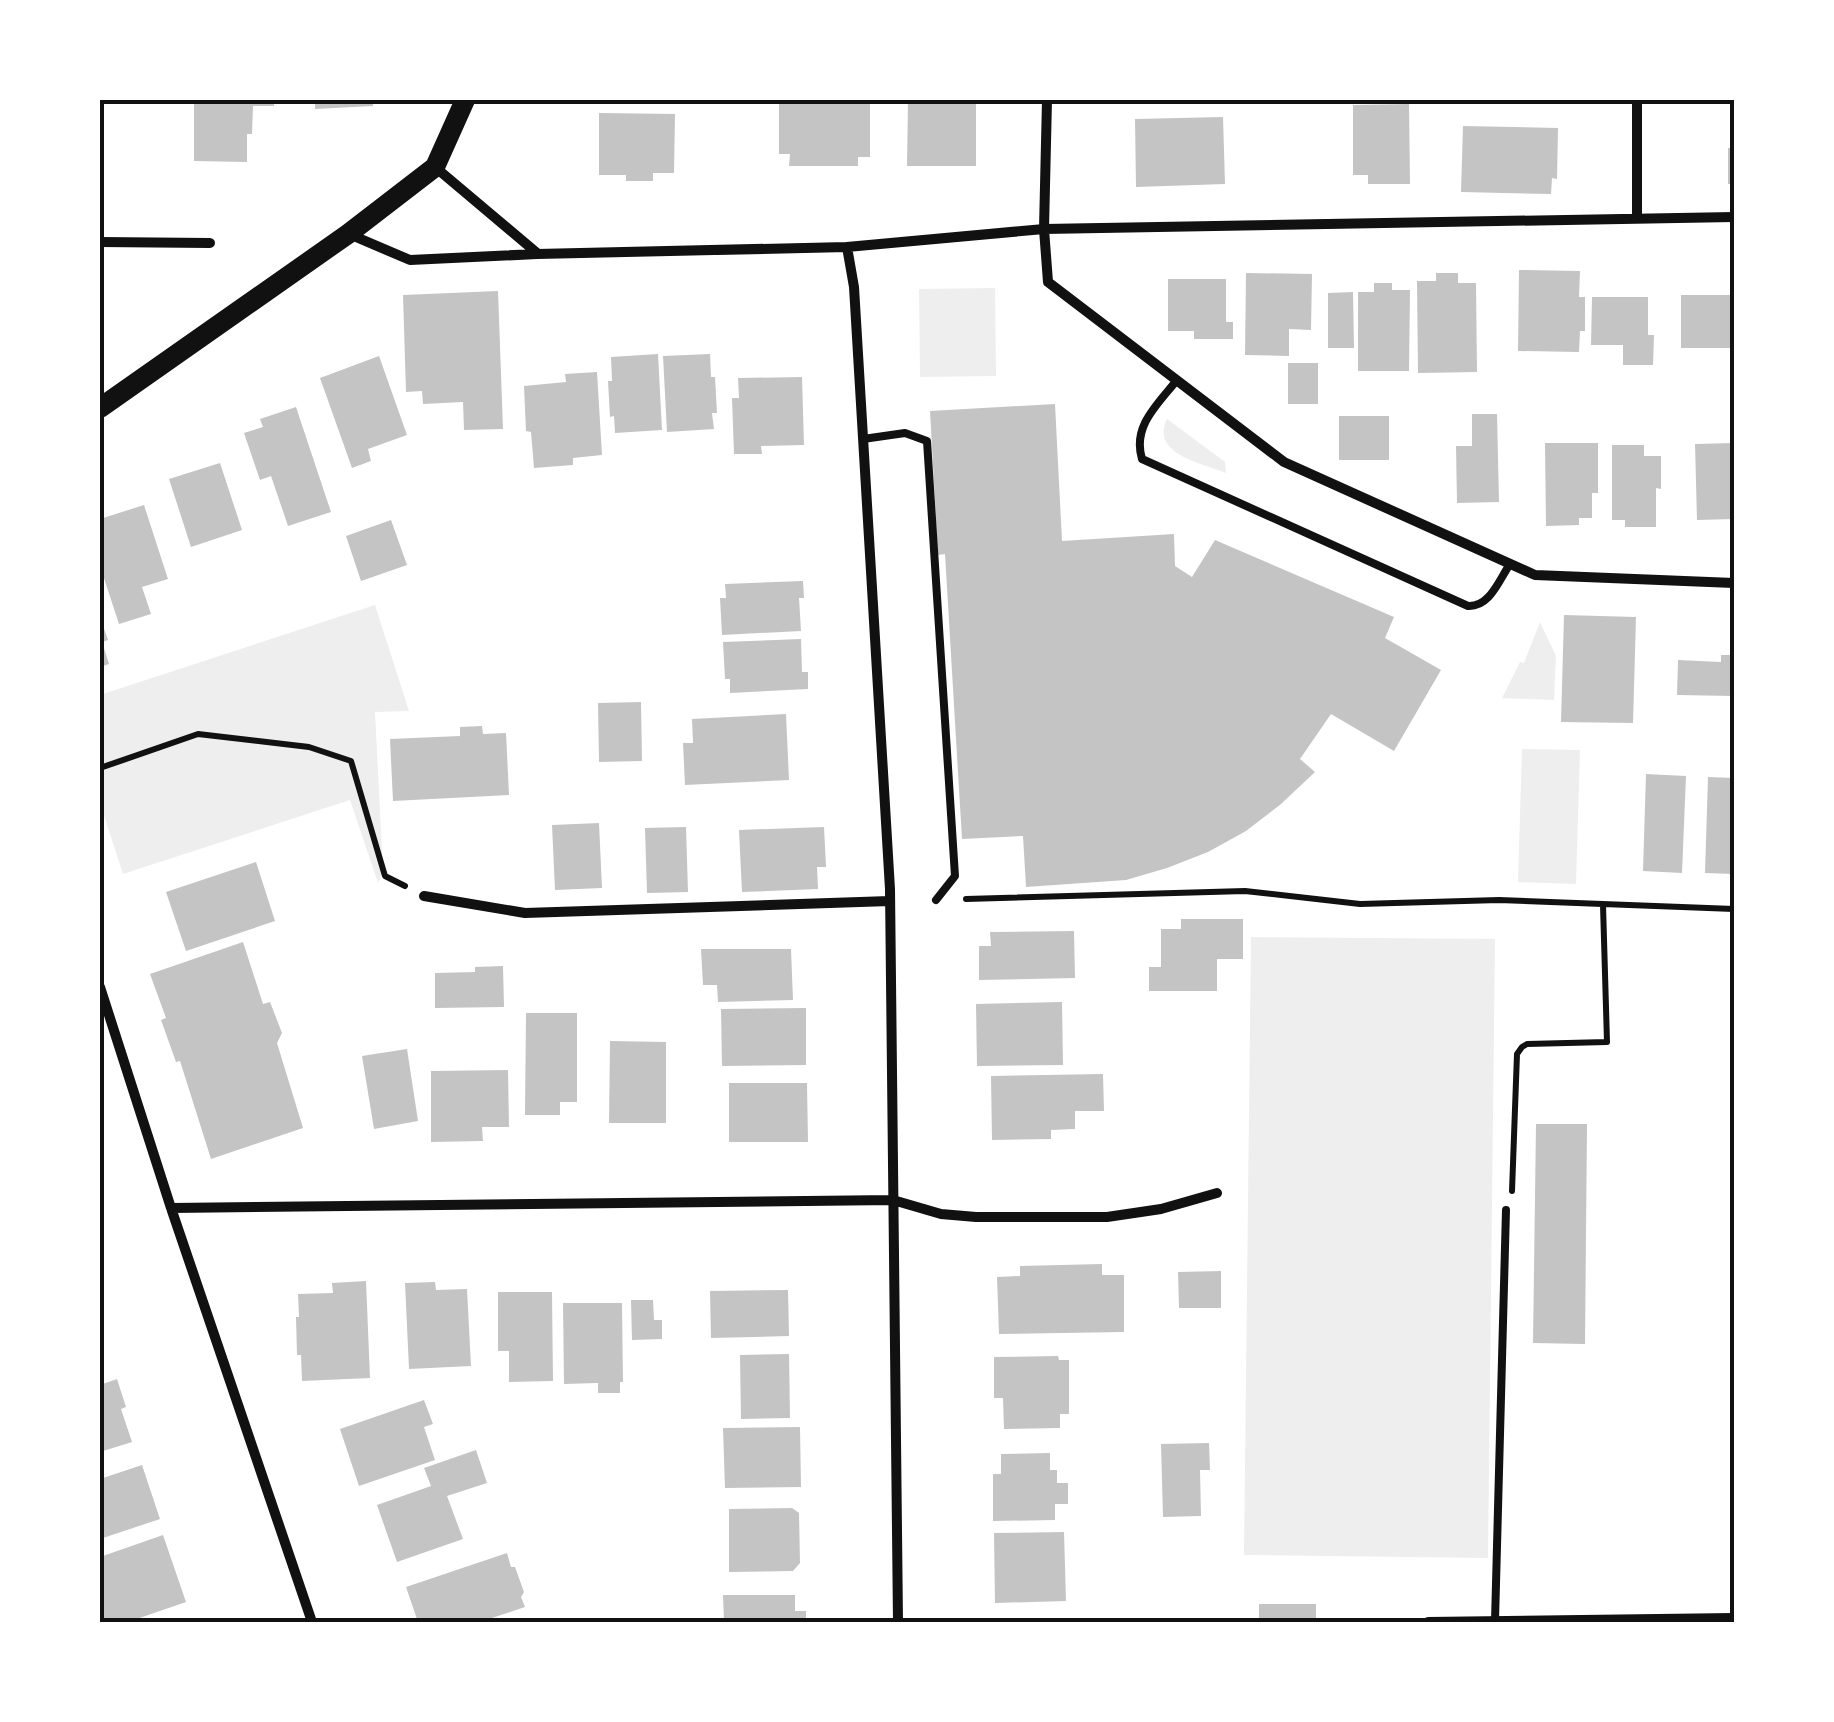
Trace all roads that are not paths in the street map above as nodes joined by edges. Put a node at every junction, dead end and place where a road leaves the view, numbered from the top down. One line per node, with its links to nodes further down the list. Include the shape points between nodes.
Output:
1 (464, 100): 4 (main road)
2 (1048, 100): 7 (street)
3 (1637, 100): 5 (street)
4 (434, 167): 8 (main road); 12 (street)
5 (1637, 217): 6 (street); 7 (street)
6 (1734, 217)
7 (1044, 229): 11 (street); 13 (street, via 1048,282)
8 (348, 234): 12 (street, via 410,260); 14 (main road)
9 (100, 242): 10 (street)
10 (210, 243)
11 (847, 247): 12 (street); 15 (street)
12 (538, 254)
13 (1177, 380): 16 (street, via 1284,462); 16 (lane, via 1143,424 1142,459 1468,606 1485,601)
14 (100, 408)
15 (863, 439): 19 (lane, via 906,433 927,441 955,876); 20 (street)
16 (1510, 564): 17 (street, via 1534,575)
17 (1734, 583)
18 (424, 896): 20 (street, via 525,912)
19 (936, 900)
20 (890, 901): 23 (street)
21 (100, 986): 24 (street)
22 (1218, 1192): 23 (street, via 1108,1217 976,1217)
23 (893, 1200): 24 (street); 29 (street)
24 (171, 1208): 28 (street)
25 (1506, 1210): 27 (lane)
26 (1734, 1618): 27 (street)
27 (1495, 1621): 30 (street)
28 (312, 1622)
29 (898, 1622)
30 (1428, 1622)

